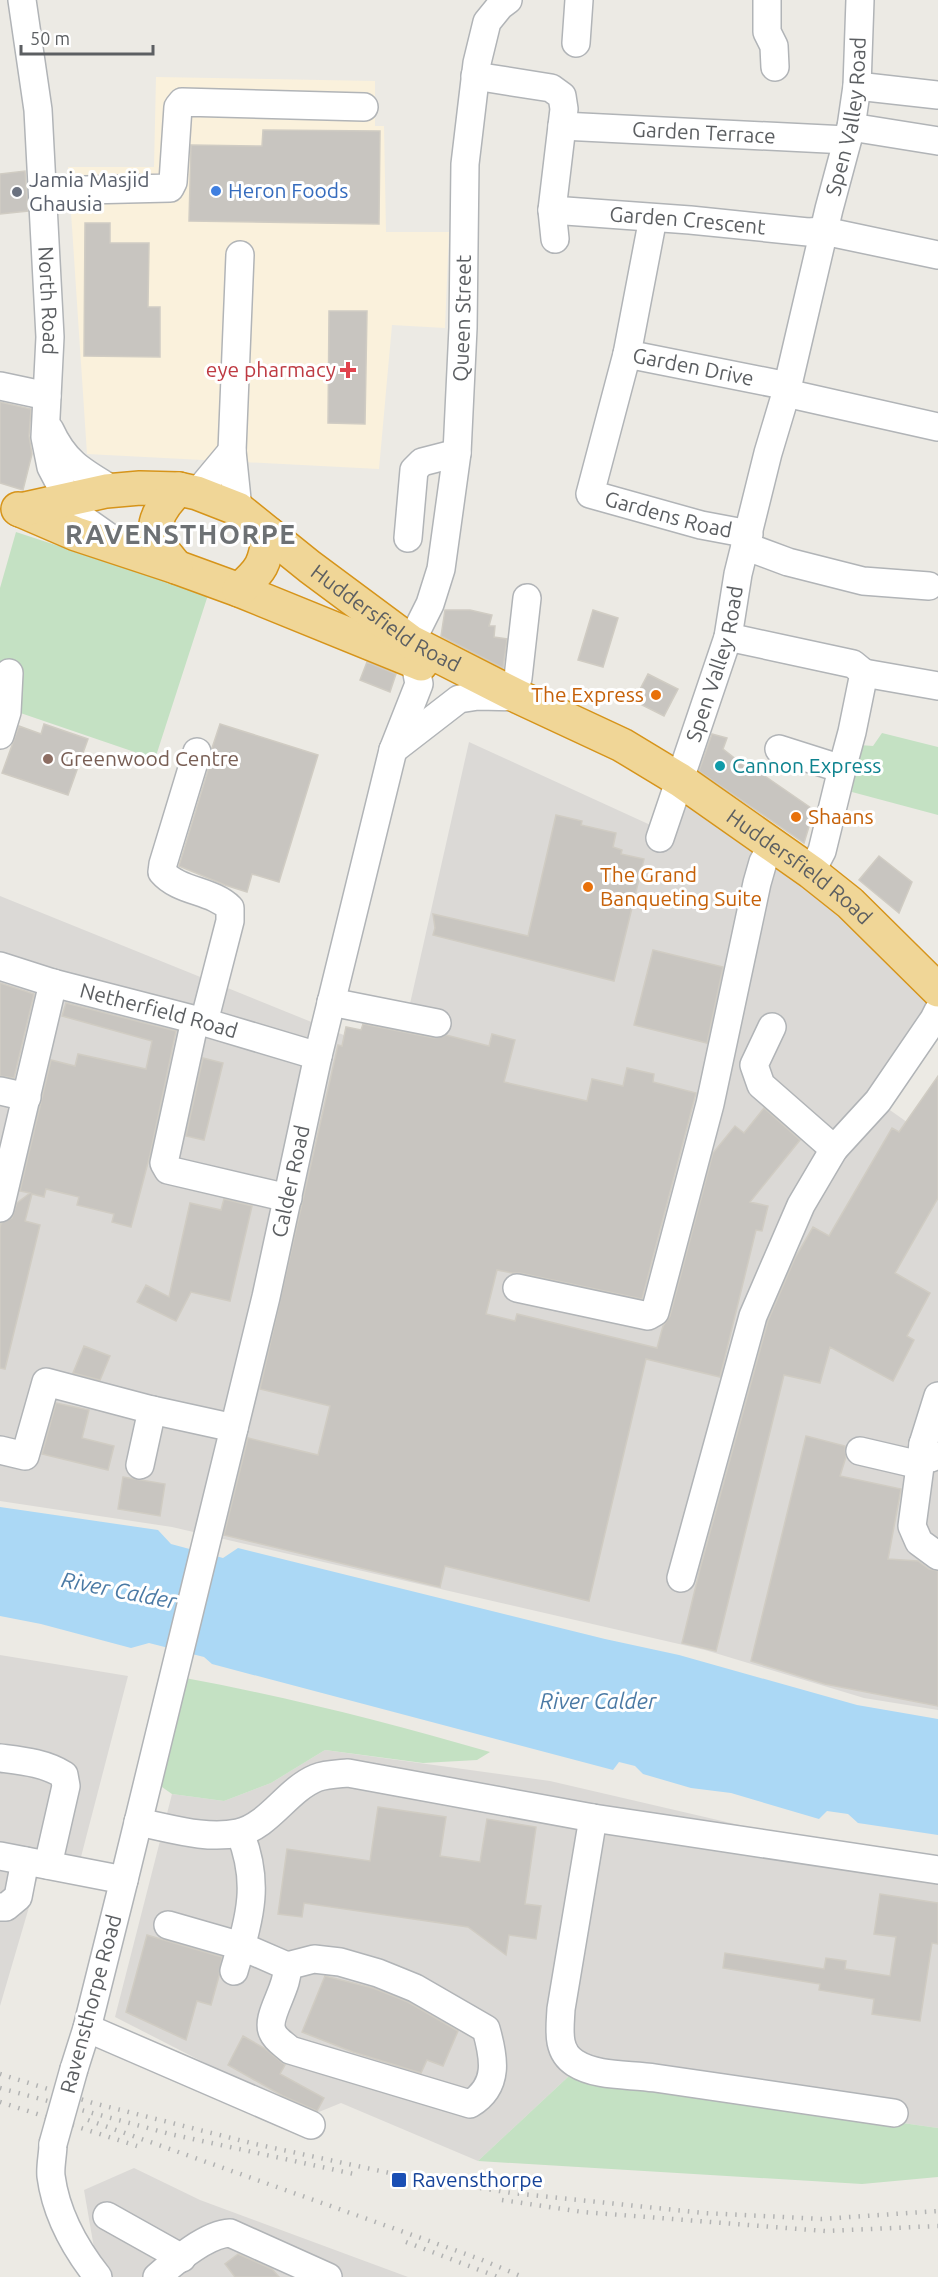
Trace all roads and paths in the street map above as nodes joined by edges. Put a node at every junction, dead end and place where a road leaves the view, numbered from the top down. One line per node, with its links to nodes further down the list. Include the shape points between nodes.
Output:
1 (22, 0): 15 (street, North Road, via 38,110)
2 (508, 0): 8 (street, Queen Street, via 487,22)
3 (579, 0): 6 (street)
4 (767, 0): 7 (street, via 767,32 774,46)
5 (861, 0): 9 (street, Spen Valley Road)
6 (576, 43)
7 (775, 67)
8 (476, 76): 12 (street, via 551,88 562,96); 28 (street, Queen Street, via 465,164)
9 (857, 86): 10 (street); 13 (street, Spen Valley Road)
10 (938, 96)
11 (364, 107): 15 (street, via 182,102 178,107 170,188)
12 (562, 126): 13 (street, Garden Terrace); 16 (street)
13 (849, 134): 14 (street, Garden Terrace); 18 (street, Spen Valley Road)
14 (938, 141)
15 (43, 191): 25 (street, North Road, via 50,337)
16 (552, 210): 17 (street, Garden Crescent); 19 (street)
17 (653, 218): 18 (street, Garden Crescent); 22 (street, Garden Drive)
18 (824, 231): 21 (street); 24 (street, Spen Valley Road)
19 (555, 239)
20 (240, 255): 27 (street)
21 (938, 255)
22 (627, 354): 24 (street, Garden Drive); 36 (street, Gardens Road, via 590,494)
23 (0, 386): 25 (street)
24 (787, 390): 26 (street); 36 (street, Spen Valley Road)
25 (47, 408): 29 (street, North Road, via 59,449 81,470); 31 (street, North Road, via 45,437 51,467)
26 (938, 427)
27 (232, 451): 30 (street); 33 (street)
28 (457, 453): 35 (street, via 422,462 414,470); 45 (street, Queen Street, via 441,568)
29 (113, 490): 30 (highway, Huddersfield Road); 31 (highway, Huddersfield Road)
30 (188, 491): 33 (highway, Huddersfield Road); 38 (highway, via 164,504 156,524 158,542)
31 (68, 500): 32 (highway, Huddersfield Road); 37 (street, North Road, via 86,521)
32 (10, 506): 37 (highway, Huddersfield Road)
33 (238, 509): 34 (highway, Huddersfield Road)
34 (269, 534): 39 (highway, Huddersfield Road); 41 (highway, via 266,557 257,574)
35 (408, 538)
36 (747, 540): 40 (street, via 788,562 862,581); 44 (street, Spen Valley Road)
37 (126, 550): 38 (highway, Huddersfield Road)
38 (176, 567): 41 (highway, Huddersfield Road)
39 (310, 567): 43 (highway, via 311,588); 45 (highway, Huddersfield Road)
40 (929, 586)
41 (239, 590): 43 (highway, Huddersfield Road)
42 (527, 598): 49 (street)
43 (294, 613): 45 (highway, Huddersfield Road)
44 (728, 637): 47 (street, via 853,664); 55 (street, Spen Valley Road)
45 (413, 652): 49 (highway, Huddersfield Road, via 482,686); 52 (street, Calder Road, via 419,684)
46 (9, 673): 50 (street, via 7,712)
47 (864, 673): 48 (street); 54 (street)
48 (938, 686)
49 (516, 696): 52 (street, via 459,699); 55 (highway, Huddersfield Road, via 622,745)
50 (0, 735)
51 (779, 749): 54 (street)
52 (393, 750): 62 (street, Calder Road)
53 (197, 752): 64 (street, via 162,872 169,880 221,899 230,908 230,921)
54 (842, 769): 58 (street, via 822,851)
55 (680, 780): 56 (street, Spen Valley Road); 57 (highway, Huddersfield Road)
56 (660, 838)
57 (772, 845): 58 (highway, Huddersfield Road); 73 (street, via 757,883 710,1104 655,1312 648,1316)
58 (811, 872): 61 (highway, Huddersfield Road, via 850,903)
59 (0, 966): 60 (street, Netherfield Road)
60 (53, 983): 64 (street, Netherfield Road); 69 (street)
61 (938, 990)
62 (332, 1002): 65 (street); 67 (street, Calder Road)
63 (938, 1011): 70 (street, via 878,1101)
64 (200, 1021): 67 (street, Netherfield Road); 71 (street, via 164,1164 168,1170)
65 (437, 1023)
66 (772, 1027): 70 (street, via 754,1065 761,1085)
67 (318, 1056): 71 (street, Calder Road)
68 (0, 1091): 69 (street)
69 (27, 1097): 72 (street)
70 (834, 1149): 82 (street, via 801,1205 753,1316)
71 (288, 1197): 76 (street, Calder Road)
72 (0, 1208)
73 (518, 1288)
74 (938, 1396): 79 (street)
75 (152, 1410): 76 (street); 77 (street, via 46,1382 26,1456); 80 (street)
76 (234, 1428): 83 (street, Calder Road)
77 (0, 1450)
78 (860, 1451): 79 (street)
79 (927, 1457): 81 (street, via 912,1527 919,1542)
80 (140, 1465)
81 (938, 1556)
82 (681, 1578)
83 (162, 1724): 86 (street, Ravensthorpe Road)
84 (0, 1758): 88 (street, via 31,1762 64,1775 66,1786)
85 (592, 1818): 87 (street, via 348,1773 315,1778 297,1788 259,1822); 89 (street); 96 (street, via 561,2009 560,2041 574,2063 594,2072)
86 (138, 1822): 87 (street, via 213,1836); 90 (street, Ravensthorpe Road)
87 (240, 1833): 93 (street, via 248,1852 253,1892)
88 (24, 1861): 90 (street); 91 (street, via 18,1897)
89 (938, 1870)
90 (124, 1880): 95 (street, Ravensthorpe Road)
91 (0, 1907)
92 (168, 1924): 93 (street)
93 (238, 1958): 94 (street)
94 (287, 1966): 94 (street, via 288,1976 270,2023 273,2035 290,2050 470,2104 480,2098 490,2083 494,2057 486,2029 415,1988 340,1962 314,1959)
95 (87, 2028): 97 (street); 100 (street, Ravensthorpe Road, bridge, via 53,2144 51,2176 68,2233)
96 (894, 2113)
97 (311, 2125)
98 (108, 2216): 99 (street)
99 (182, 2258): 101 (street); 102 (street, via 220,2234 230,2233)
100 (98, 2277)
101 (157, 2277)
102 (328, 2277)

